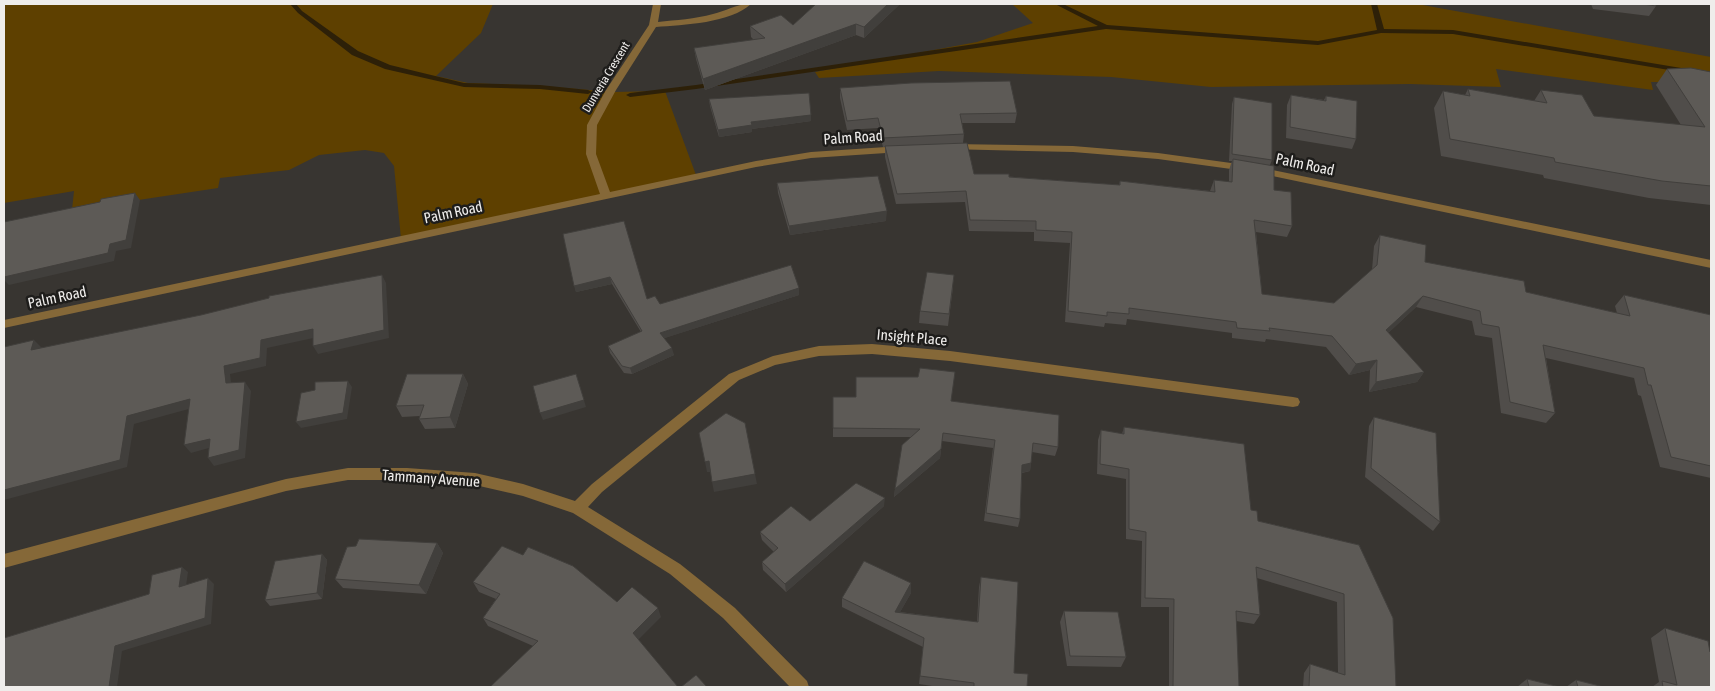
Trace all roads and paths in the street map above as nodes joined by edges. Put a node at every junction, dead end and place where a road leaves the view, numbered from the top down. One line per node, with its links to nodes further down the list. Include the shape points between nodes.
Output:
1 (656, 4): 3 (street, Dunveria Crescent)
2 (747, 4): 3 (street, via 735,11 705,19)
3 (653, 25): 6 (street, Dunveria Crescent, via 592,125 591,154)
4 (939, 147): 7 (street, Palm Road, via 1073,149 1253,168)
5 (911, 148): 6 (street, Palm Road, via 811,155)
6 (606, 195): 8 (street, Palm Road)
7 (1711, 264)
8 (4, 324)
9 (1293, 402): 10 (street, Insight Place, via 950,356 872,349 819,351 773,361 734,377 597,488)
10 (578, 508): 11 (street, Tammany Avenue, via 475,479 348,474 286,485); 12 (street, Tammany Avenue, via 675,569 728,613)
11 (4, 561)
12 (801, 687)

